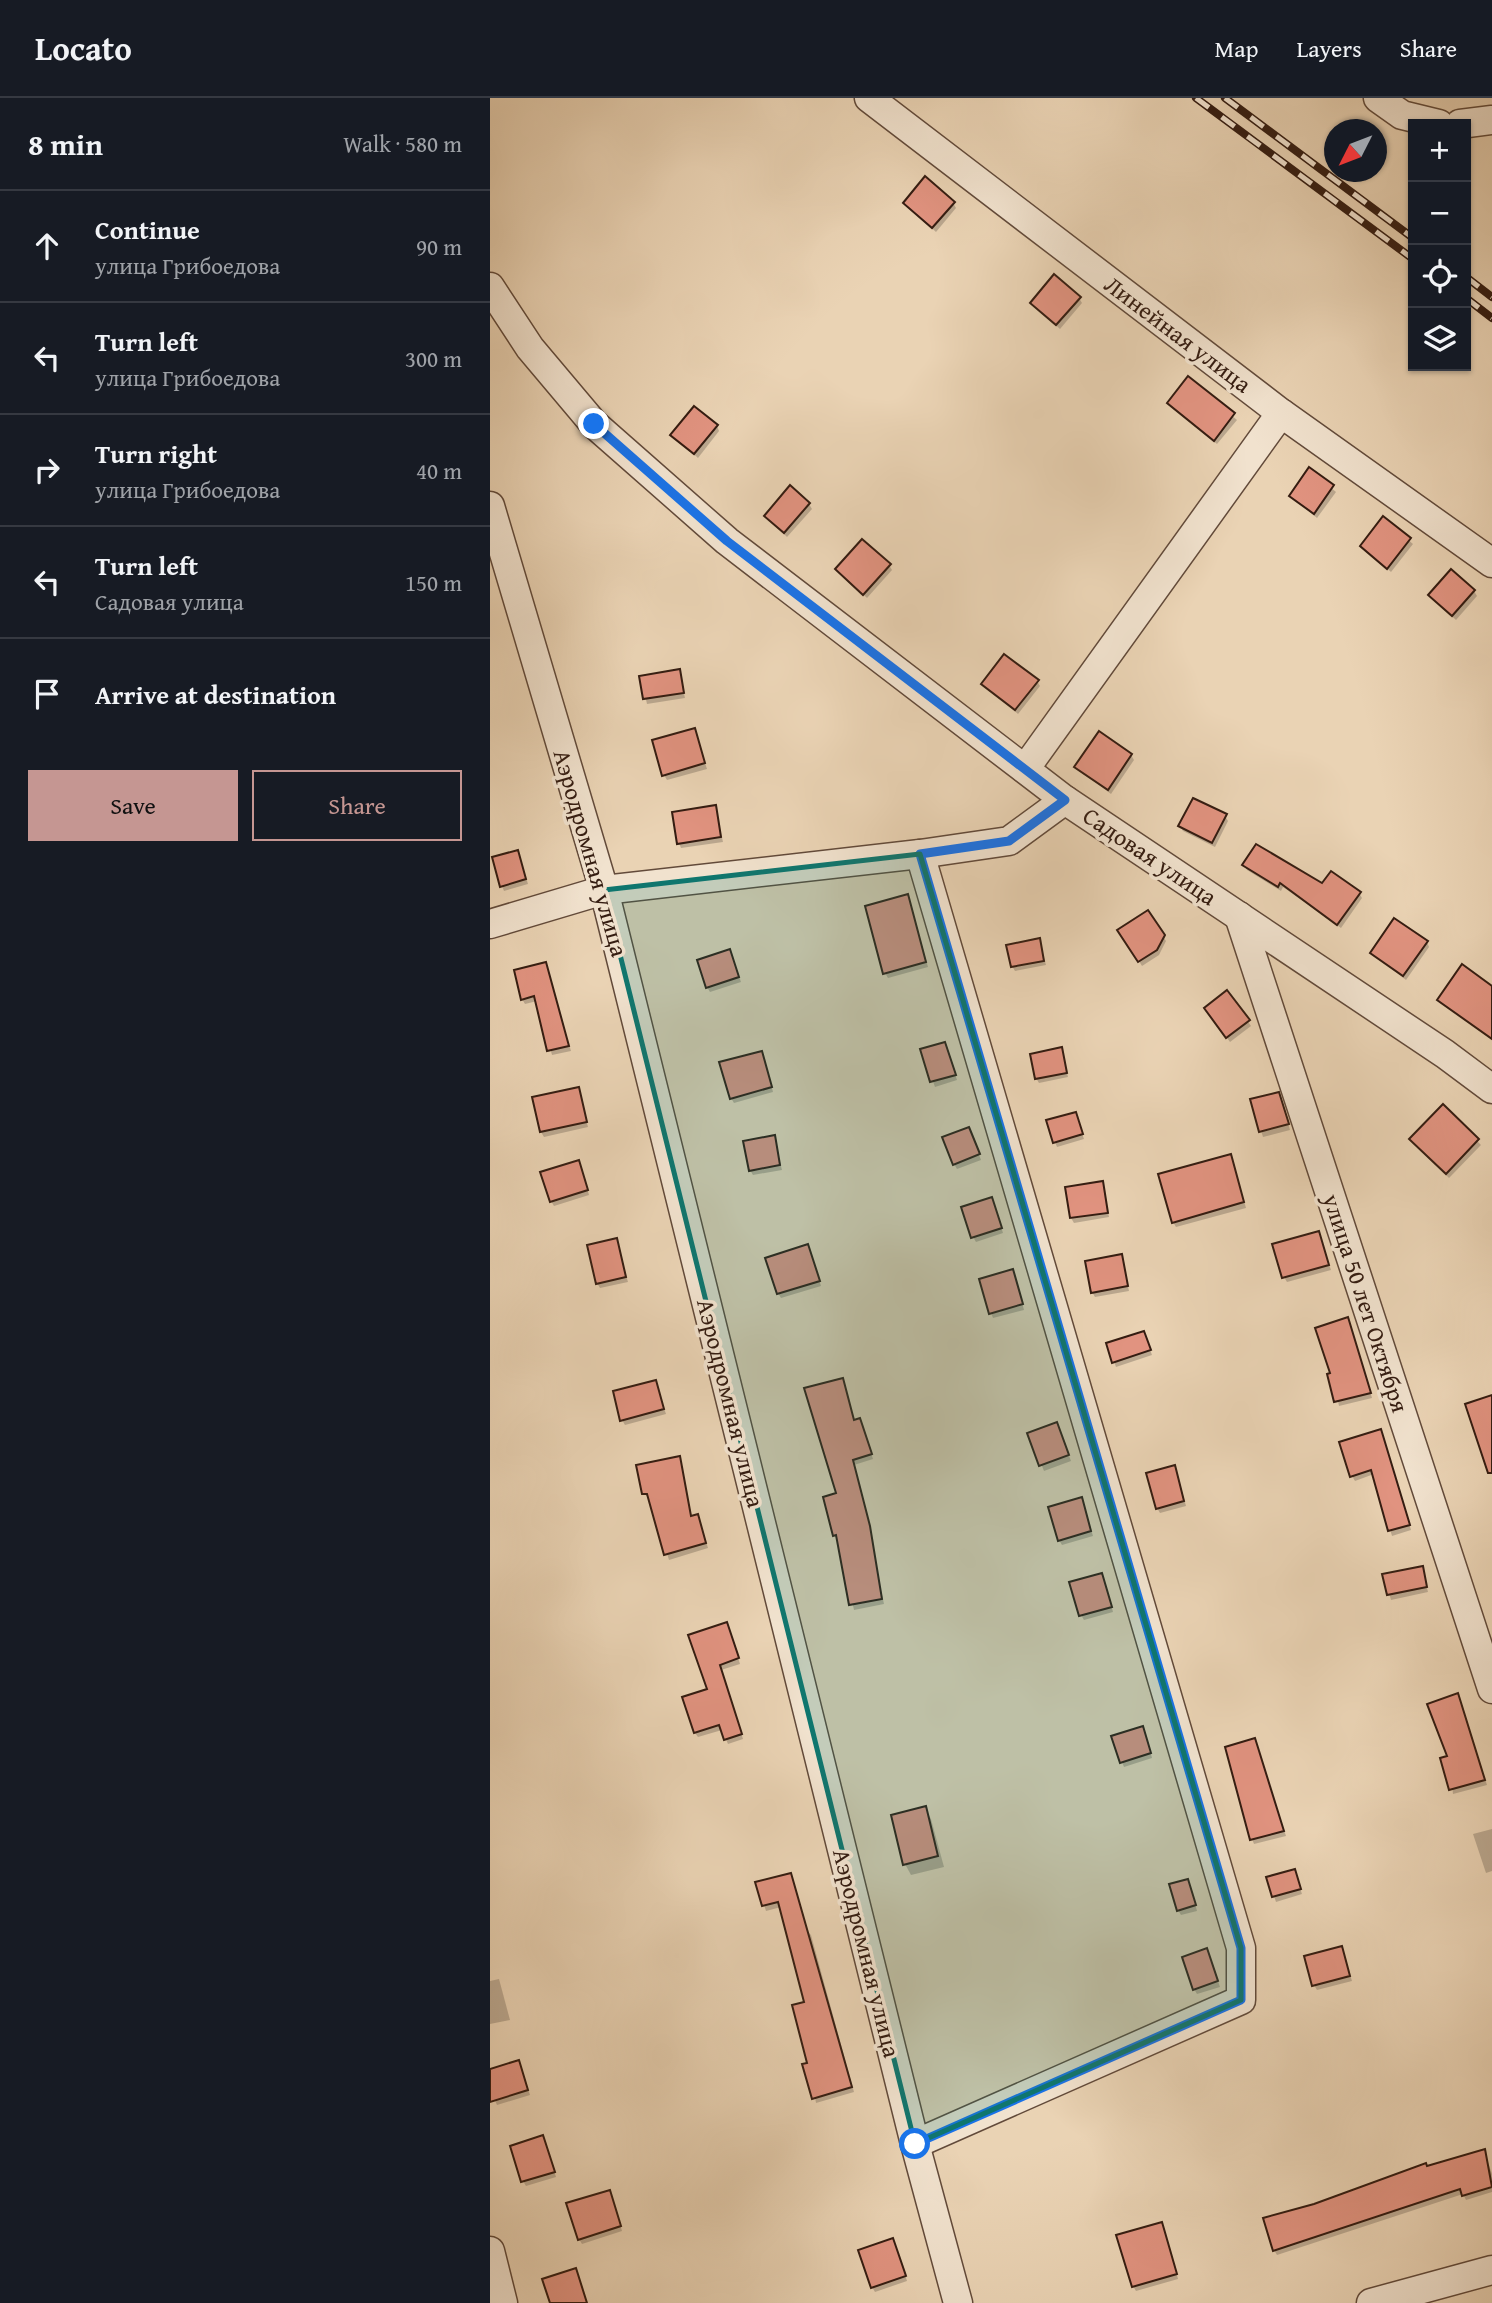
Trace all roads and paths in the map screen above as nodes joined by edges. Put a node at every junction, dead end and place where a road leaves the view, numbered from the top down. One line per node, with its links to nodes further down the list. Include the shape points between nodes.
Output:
1 (869, 98): 7 (street, Линейная улица)
2 (1378, 98): 3 (street, via 1402,115)
3 (1418, 119)
4 (1492, 120): 5 (street)
5 (1471, 123)
6 (490, 287): 10 (street, Садовая улица, via 530,348 594,424 727,541)
7 (1281, 413): 9 (street, Линейная улица); 10 (street)
8 (490, 506): 13 (street, Аэродромная улица)
9 (1492, 563)
10 (1025, 769): 11 (street, Садовая улица)
11 (1065, 800): 12 (street, via 1009,841); 14 (street, Садовая улица)
12 (920, 854): 13 (street); 18 (street, via 1241,1948 1241,2000)
13 (604, 890): 15 (street); 18 (street, Аэродромная улица)
14 (1240, 916): 16 (street, Садовая улица); 17 (street, улица 50 лет Октября)
15 (490, 924)
16 (1492, 1089)
17 (1492, 1689)
18 (915, 2144): 22 (street, Аэродромная улица)
19 (490, 2251): 21 (street)
20 (1492, 2270): 23 (street)
21 (503, 2303)
22 (958, 2303)
23 (1371, 2303)

